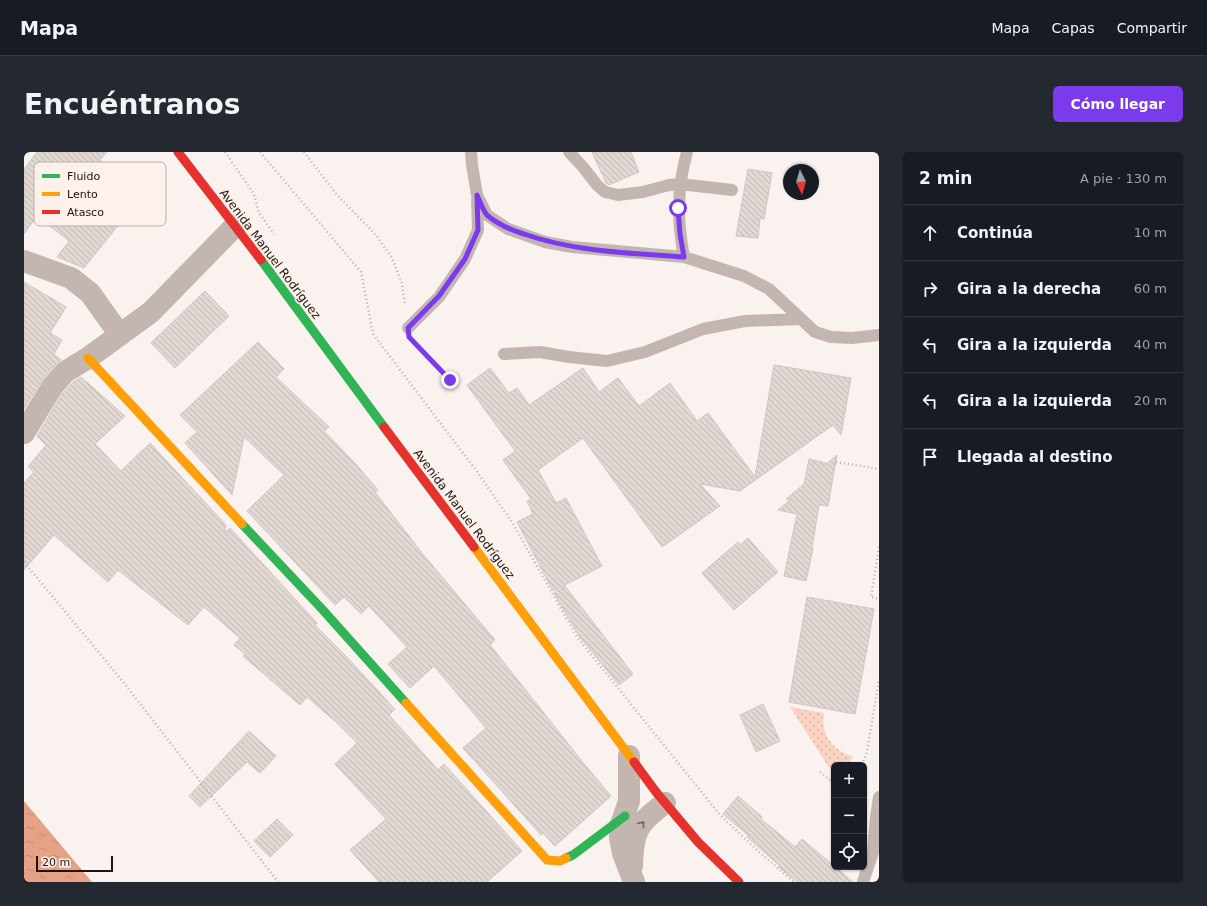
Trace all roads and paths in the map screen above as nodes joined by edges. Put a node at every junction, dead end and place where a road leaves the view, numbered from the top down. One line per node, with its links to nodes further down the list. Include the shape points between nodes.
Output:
1 (178, 152): 10 (main road, Avenida Manuel Rodríguez)
2 (260, 152): 38 (path, via 361,272 374,334 512,522 577,637 720,815)
3 (304, 152): 14 (path, via 337,195 376,236 392,258 402,284)
4 (471, 152): 9 (lane)
5 (569, 152): 7 (lane, via 605,192 618,195)
6 (686, 152): 7 (lane)
7 (680, 184): 8 (lane); 11 (lane, via 678,208)
8 (732, 190)
9 (477, 195): 11 (lane, via 487,215 508,229 545,242 572,247); 14 (lane, via 478,230 465,259 439,296)
10 (235, 226): 16 (street, via 151,312); 27 (main road, Avenida Manuel Rodríguez)
11 (684, 257): 13 (lane, via 744,276 769,289)
12 (24, 261): 16 (street, via 71,278 90,293)
13 (801, 319): 15 (lane, via 815,332 831,336 852,338); 17 (lane, via 746,320 703,329 645,352 607,361 540,352)
14 (408, 328): 19 (path, via 409,337)
15 (879, 335)
16 (120, 336): 18 (street)
17 (504, 354)
18 (88, 358): 20 (street, via 65,372 52,387); 33 (main road, via 322,609 547,860 560,861 573,855)
19 (450, 380)
20 (24, 433)
21 (836, 462): 22 (path)
22 (879, 469)
23 (879, 547): 25 (path, via 871,597)
24 (24, 562): 36 (path, via 124,683)
25 (879, 599)
26 (879, 679): 28 (path)
27 (629, 756): 32 (main road, Avenida Manuel Rodríguez); 33 (street, via 629,801)
28 (863, 762)
29 (820, 772): 30 (path)
30 (831, 780)
31 (879, 797): 34 (lane)
32 (665, 803): 35 (street, one-way to 32, via 633,845 638,829); 37 (main road, Avenida Manuel Rodríguez, via 698,842)
33 (625, 816): 35 (street, via 620,827 620,838)
34 (877, 818): 39 (lane, via 873,852)
35 (633, 878)
36 (278, 882)
37 (739, 882)
38 (794, 882)
39 (863, 882)

